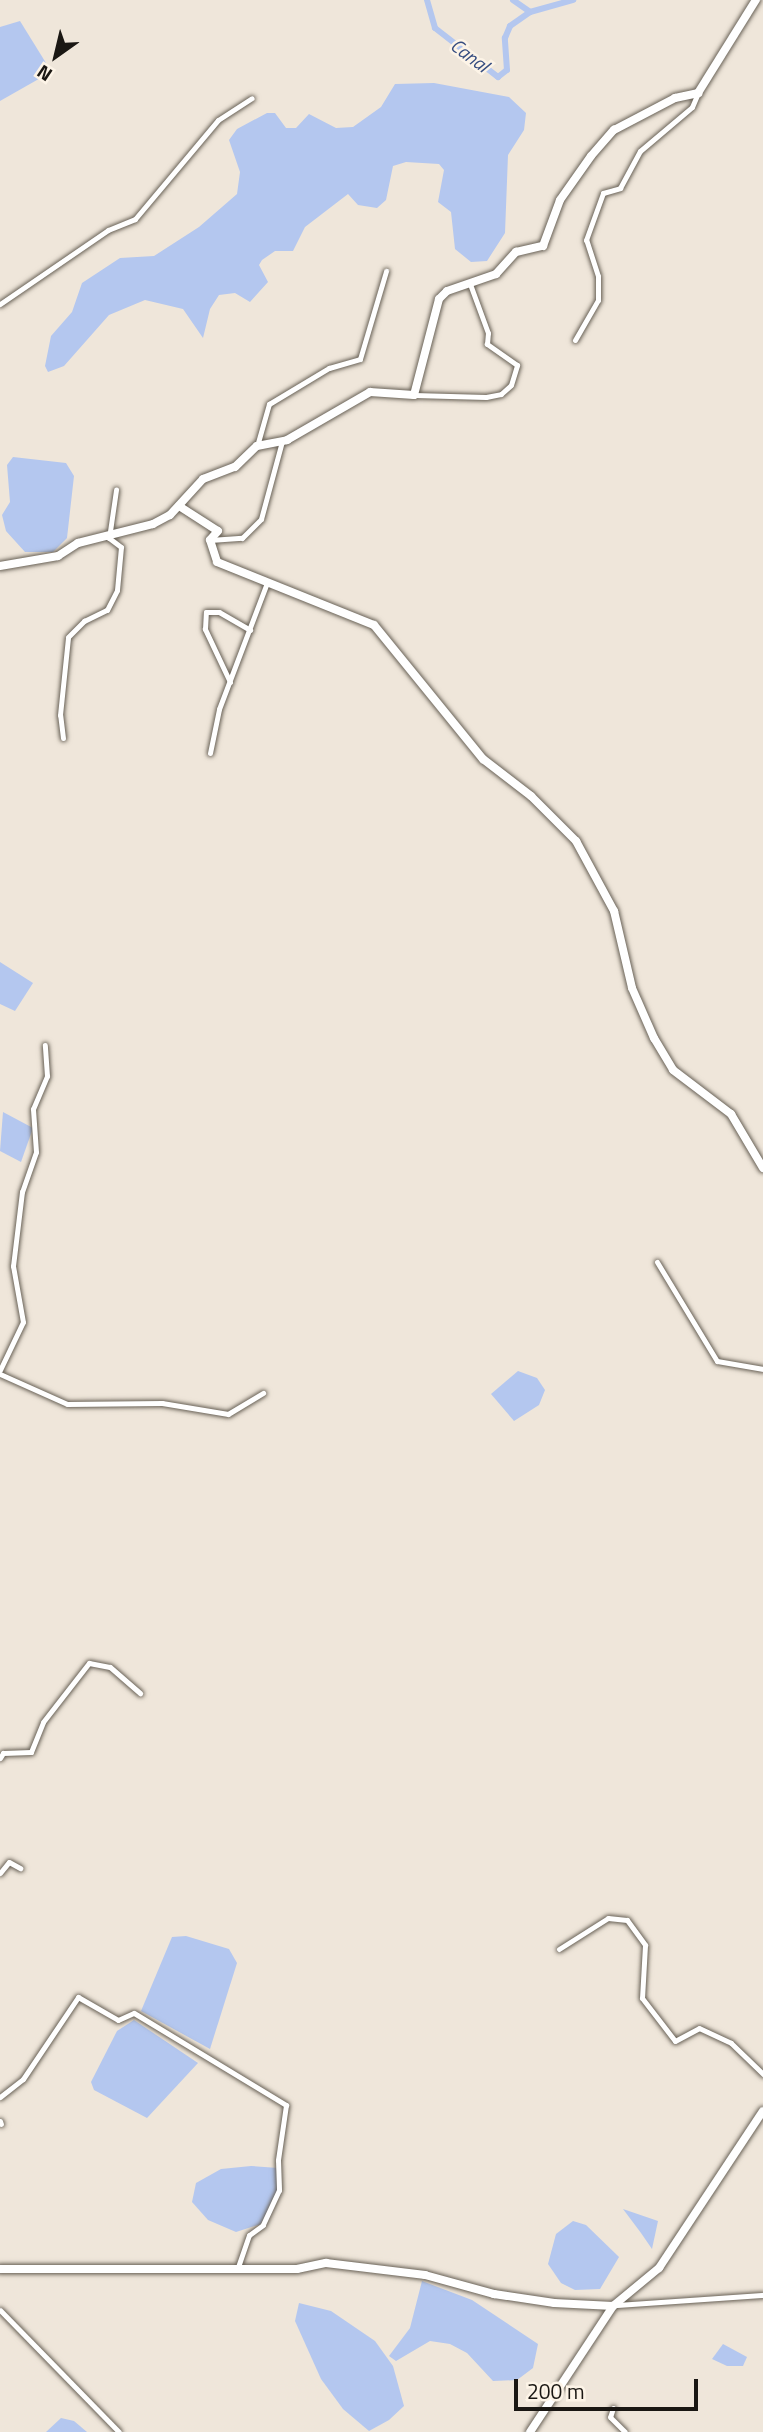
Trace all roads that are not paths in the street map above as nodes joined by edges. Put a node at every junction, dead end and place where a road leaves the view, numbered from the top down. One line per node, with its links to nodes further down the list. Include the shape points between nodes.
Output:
1 (756, 0): 2 (street)
2 (698, 93): 5 (street, via 675,97 614,130 561,200 543,246 516,251 496,274); 7 (street, via 692,107 640,152 620,188 603,193 586,240 598,276 598,300)
3 (253, 98): 6 (street, via 218,120 135,219 108,230)
4 (386, 271): 10 (street, via 360,359 329,368 270,404)
5 (470, 284): 8 (street, via 447,291 439,299); 8 (street, via 488,333 487,344 517,365 510,385 501,394 486,397)
6 (0, 303)
7 (575, 340)
8 (414, 394): 9 (street, via 370,391)
9 (282, 441): 10 (street); 14 (street, via 261,519 242,538)
10 (257, 446): 12 (street, via 235,467 203,479)
11 (116, 490): 13 (street)
12 (179, 506): 13 (street, via 153,524); 14 (street, via 184,513 214,526 217,533)
13 (109, 538): 15 (street, via 78,542 58,556); 19 (street, via 121,547 111,603 84,621 68,637 64,650)
14 (210, 540): 16 (street, via 217,562)
15 (0, 566)
16 (266, 585): 17 (street); 22 (street, via 374,625 482,759 531,796 576,841 614,911 632,988 654,1038 673,1070 731,1114)
17 (250, 630): 18 (street); 18 (street, via 219,612 206,612 205,629)
18 (230, 682): 20 (street)
19 (63, 737)
20 (210, 753)
21 (45, 1045): 25 (street, via 47,1076 33,1110 36,1152 22,1192 13,1266 23,1322)
22 (763, 1168)
23 (657, 1262): 24 (street, via 717,1361)
24 (763, 1369)
25 (0, 1372): 26 (street, via 67,1404 162,1402 228,1414)
26 (263, 1393)
27 (140, 1693): 28 (street, via 110,1667 89,1663 43,1723 31,1752)
28 (0, 1758)
29 (20, 1868): 30 (street, via 9,1862)
30 (0, 1873)
31 (559, 1949): 32 (street, via 608,1918 626,1920 645,1945 642,1998 675,2041 699,2028 731,2043)
32 (763, 2074)
33 (0, 2097): 35 (street, via 23,2078 78,1997 118,2020 134,2013 286,2105 279,2190 263,2225 249,2235)
34 (763, 2111): 38 (street, via 659,2268)
35 (238, 2267): 36 (street); 38 (street, via 362,2266 494,2294 587,2307)
36 (0, 2269)
37 (763, 2295): 38 (street)
38 (615, 2305): 42 (street)
39 (0, 2309): 41 (street)
40 (613, 2408): 43 (street, via 610,2417)
41 (119, 2432)
42 (530, 2432)
43 (625, 2432)

